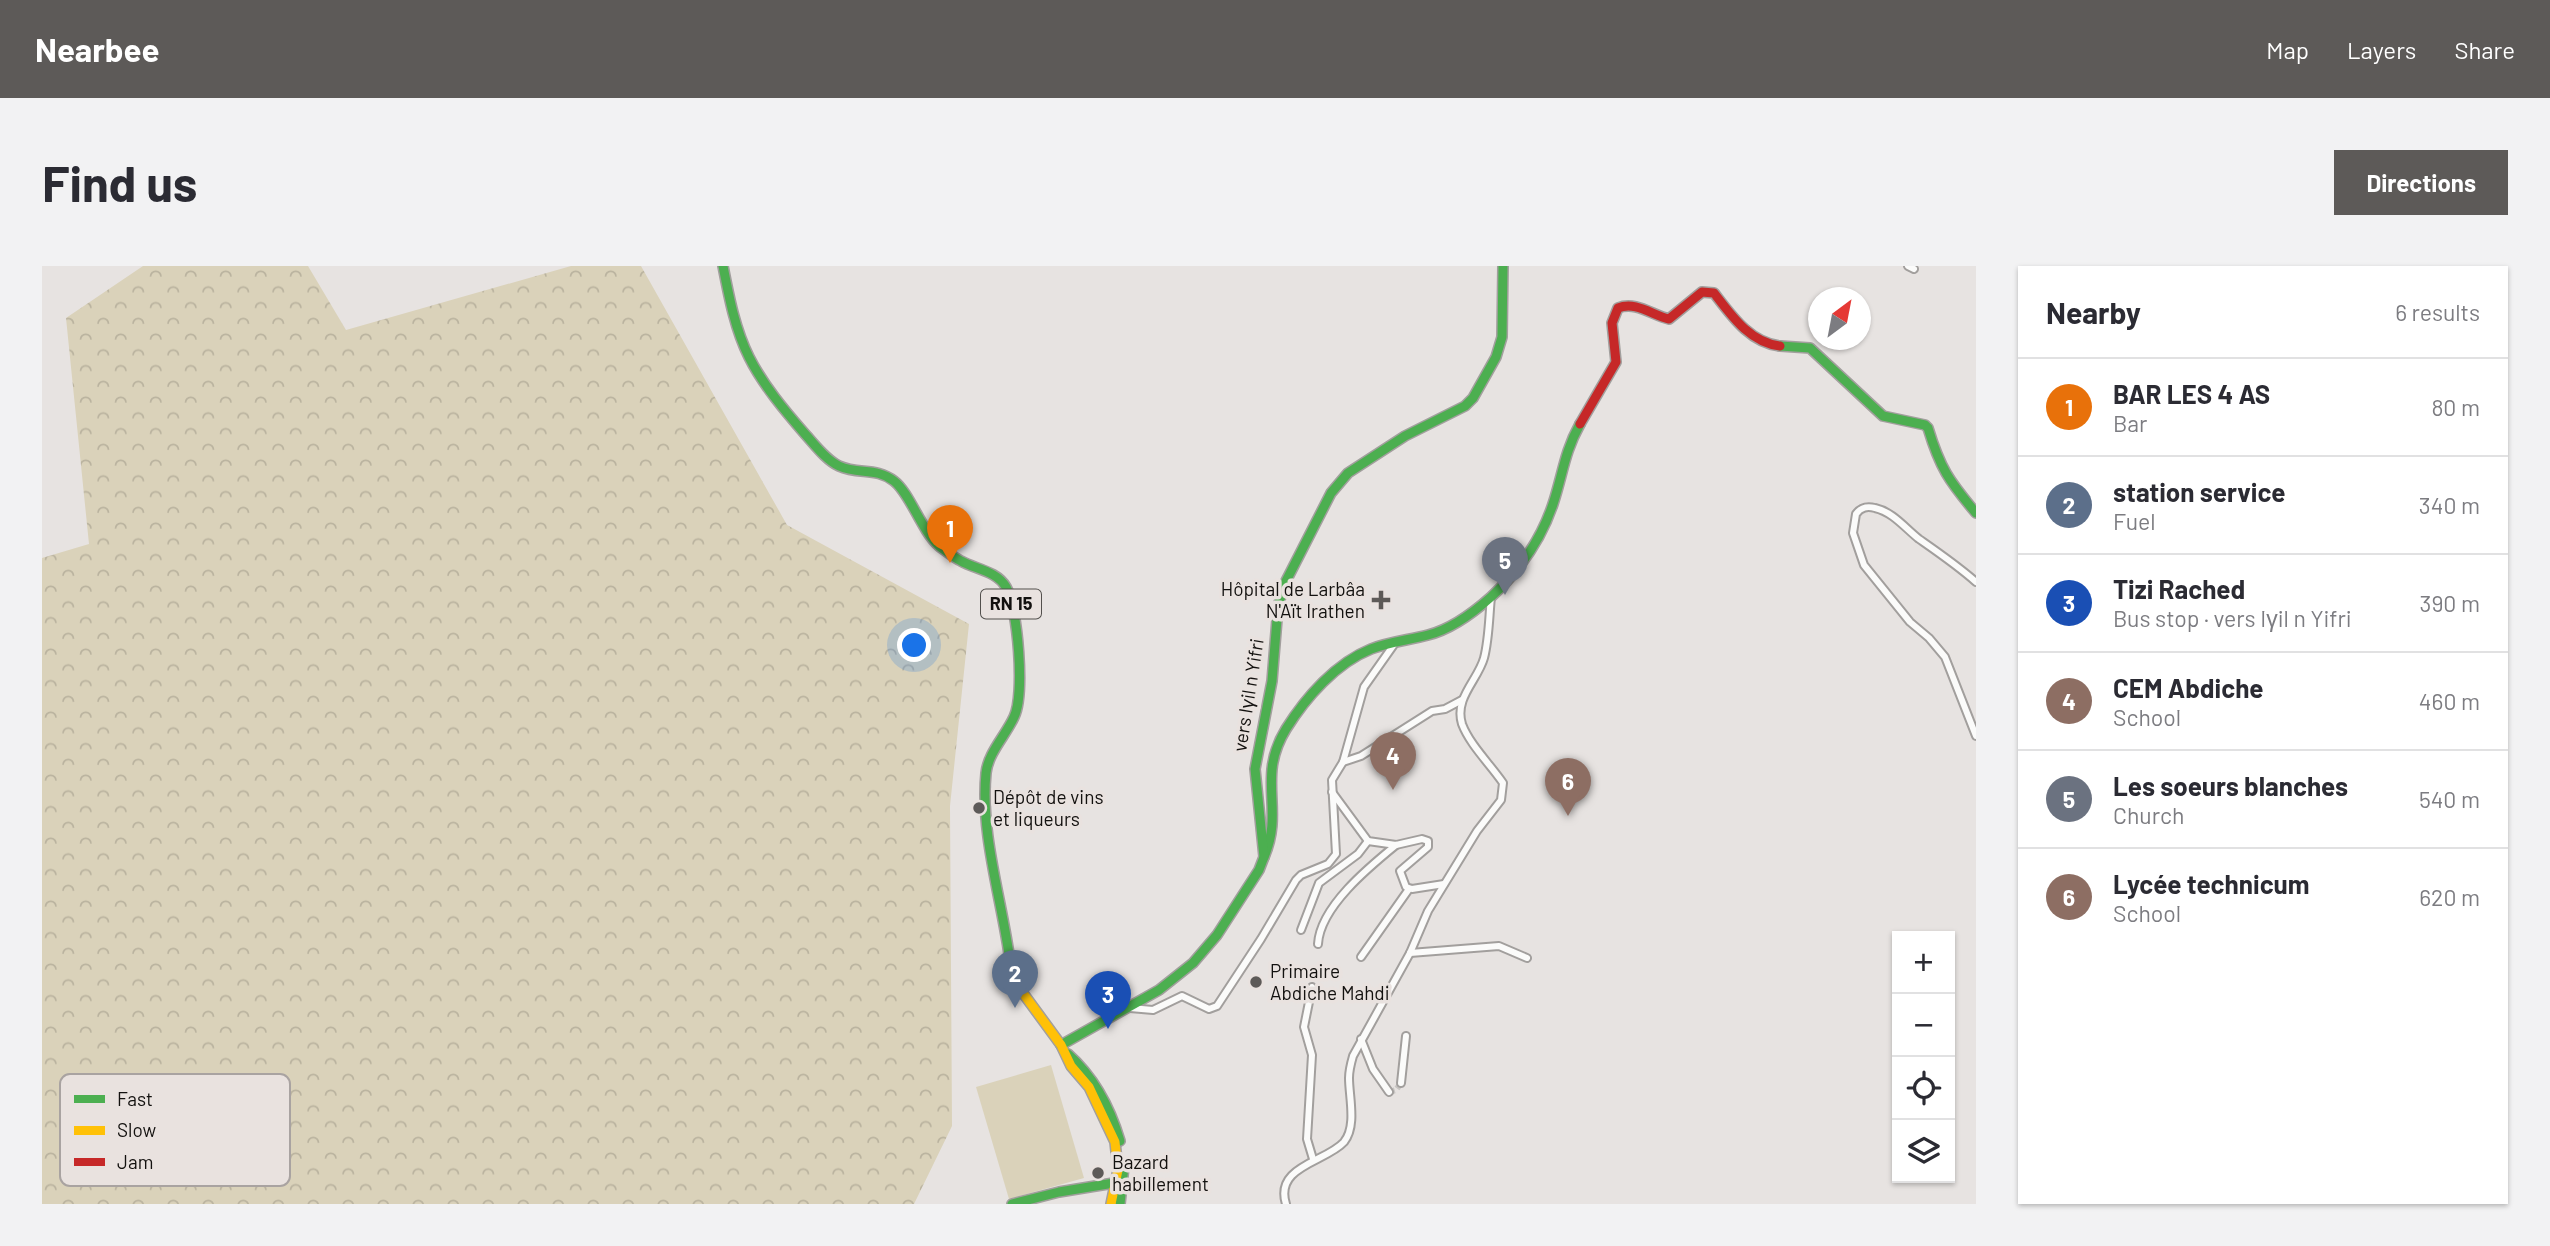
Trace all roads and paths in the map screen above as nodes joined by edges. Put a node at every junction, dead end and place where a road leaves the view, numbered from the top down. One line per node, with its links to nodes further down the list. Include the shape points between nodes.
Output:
1 (723, 266): 25 (main road, RN 15, via 732,311 761,378 821,452 838,466 876,471 896,482 937,544 960,561 996,576 1006,587 1020,656 1016,714 986,771 986,819 1014,975)
2 (1503, 266): 13 (main road, vers Iγil n Yifri, via 1502,337 1473,398 1348,473 1331,493 1284,585 1255,769)
3 (1976, 513): 5 (main road, via 1949,481 1925,425 1883,416 1810,348 1772,345 1750,334 1714,293 1702,292 1668,319 1628,305 1613,314 1616,362 1564,456 1552,506 1536,543 1515,575)
4 (1976, 582): 8 (street, via 1889,513 1872,507 1856,514 1853,533 1864,565 1945,657)
5 (1491, 597): 6 (main road, via 1442,632); 7 (street, via 1483,662)
6 (1395, 643): 9 (street, via 1359,699); 13 (main road, via 1350,660 1297,713 1278,742 1271,764 1272,842)
7 (1462, 700): 9 (street); 14 (street, via 1465,729 1504,791)
8 (1976, 736)
9 (1343, 762): 10 (street)
10 (1331, 790): 11 (street); 22 (street, via 1336,838 1333,860 1296,880 1217,1006 1209,1009 1182,996 1153,1010)
11 (1367, 841): 12 (street); 16 (street, via 1358,854 1319,883)
12 (1396, 845): 15 (street, via 1422,839 1429,843 1400,871); 17 (street, via 1349,887 1323,924)
13 (1264, 856): 22 (main road, via 1217,934 1193,963)
14 (1445, 884): 15 (street); 18 (street)
15 (1409, 889): 19 (street)
16 (1301, 930)
17 (1318, 944)
18 (1410, 953): 20 (street, via 1499,946); 24 (street)
19 (1362, 957)
20 (1527, 958)
21 (1312, 987): 28 (street, via 1304,1027 1312,1055 1307,1139)
22 (1130, 1007): 25 (main road)
23 (1406, 1036): 26 (street)
24 (1361, 1040): 27 (street); 28 (street, via 1349,1074 1351,1128 1335,1149)
25 (1063, 1048): 29 (main road, via 1089,1087 1115,1142)
26 (1401, 1083)
27 (1389, 1092)
28 (1313, 1159): 33 (street, via 1287,1183)
29 (1120, 1182): 30 (main road); 31 (main road); 32 (main road)
30 (1012, 1204)
31 (1111, 1204)
32 (1120, 1204)
33 (1286, 1204)

